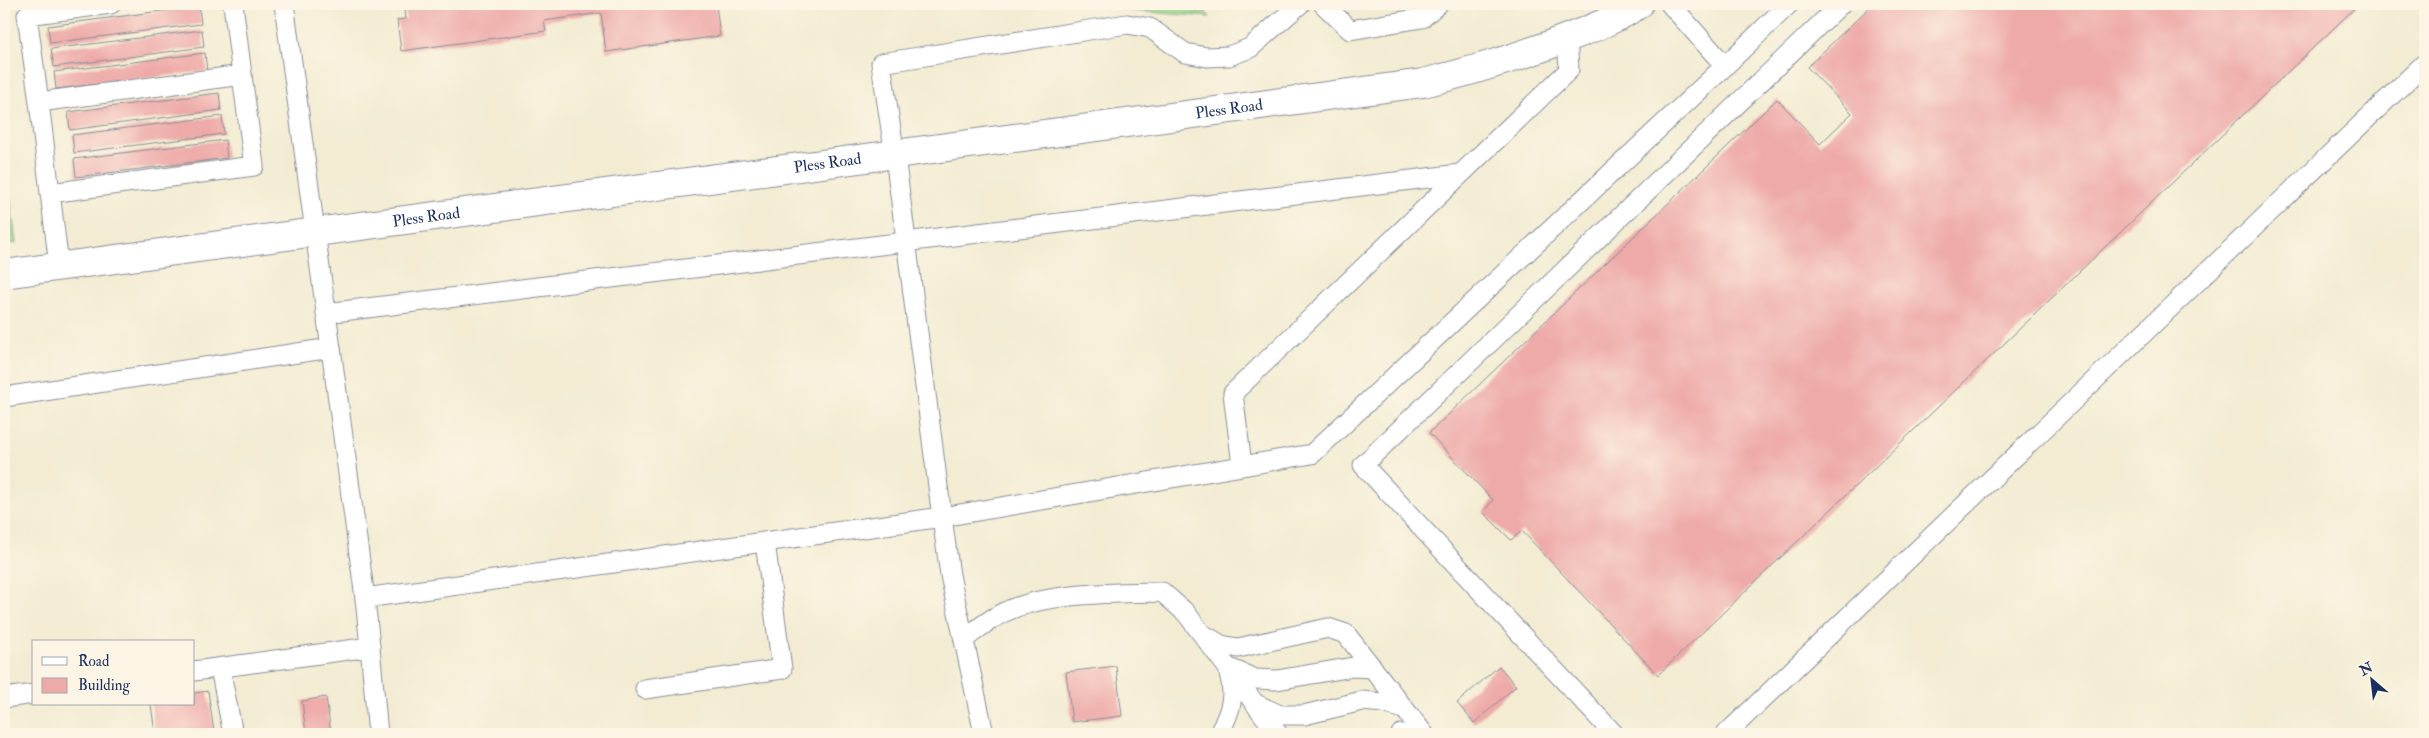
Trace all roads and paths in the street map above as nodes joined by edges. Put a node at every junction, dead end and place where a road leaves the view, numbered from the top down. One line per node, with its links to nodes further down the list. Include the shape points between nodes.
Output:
1 (111, 4): 15 (lane, via 27,14)
2 (233, 4): 14 (lane)
3 (284, 4): 19 (lane)
4 (1300, 4): 16 (lane, via 1250,48 1230,56 1207,57 1185,53 1150,28 1127,24 881,63)
5 (1323, 4): 6 (lane, via 1350,30 1422,18)
6 (1438, 4)
7 (1639, 4): 11 (street, Pless Road)
8 (1670, 4): 13 (lane)
9 (1789, 4): 13 (lane)
10 (1841, 4): 51 (lane, via 1363,465)
11 (1567, 38): 16 (street, Pless Road, via 1473,72 1423,83); 17 (lane, via 1569,70)
12 (2425, 62): 52 (lane)
13 (1725, 66): 26 (lane, via 1312,454)
14 (242, 76): 15 (lane); 18 (lane, via 254,166)
15 (39, 102): 18 (lane)
16 (895, 156): 19 (street, Pless Road); 20 (lane)
17 (1460, 174): 20 (lane); 26 (lane, via 1233,393)
18 (50, 193): 21 (lane)
19 (315, 233): 21 (street, Pless Road); 23 (lane)
20 (905, 242): 23 (lane); 27 (lane)
21 (59, 266): 22 (street, Pless Road)
22 (4, 274)
23 (326, 313): 24 (lane)
24 (331, 348): 25 (lane); 29 (lane)
25 (4, 397)
26 (1242, 466): 27 (lane)
27 (942, 517): 28 (lane); 31 (lane, via 950,576)
28 (764, 542): 29 (lane); 37 (lane, via 782,670)
29 (365, 598): 32 (lane)
30 (1201, 632): 31 (lane, via 1186,613 1162,592 1111,593 1044,599 1000,614); 33 (lane); 35 (lane, via 1221,645 1238,648 1328,628 1346,634)
31 (964, 640): 44 (lane)
32 (370, 647): 34 (lane); 43 (lane)
33 (1228, 667): 35 (lane, via 1255,678 1277,680 1353,667); 40 (lane); 45 (lane, via 1234,691)
34 (220, 668): 36 (lane); 42 (lane)
35 (1373, 668): 41 (lane)
36 (195, 671)
37 (645, 689)
38 (32, 694): 39 (lane)
39 (4, 698)
40 (1255, 703): 41 (lane, via 1280,715 1304,715 1362,702); 46 (lane); 47 (lane)
41 (1404, 709): 50 (lane)
42 (233, 734)
43 (378, 734)
44 (984, 734)
45 (1219, 734)
46 (1260, 734)
47 (1278, 734)
48 (1401, 734): 49 (lane)
49 (1410, 734)
50 (1424, 734)
51 (1614, 734)
52 (1726, 734)

